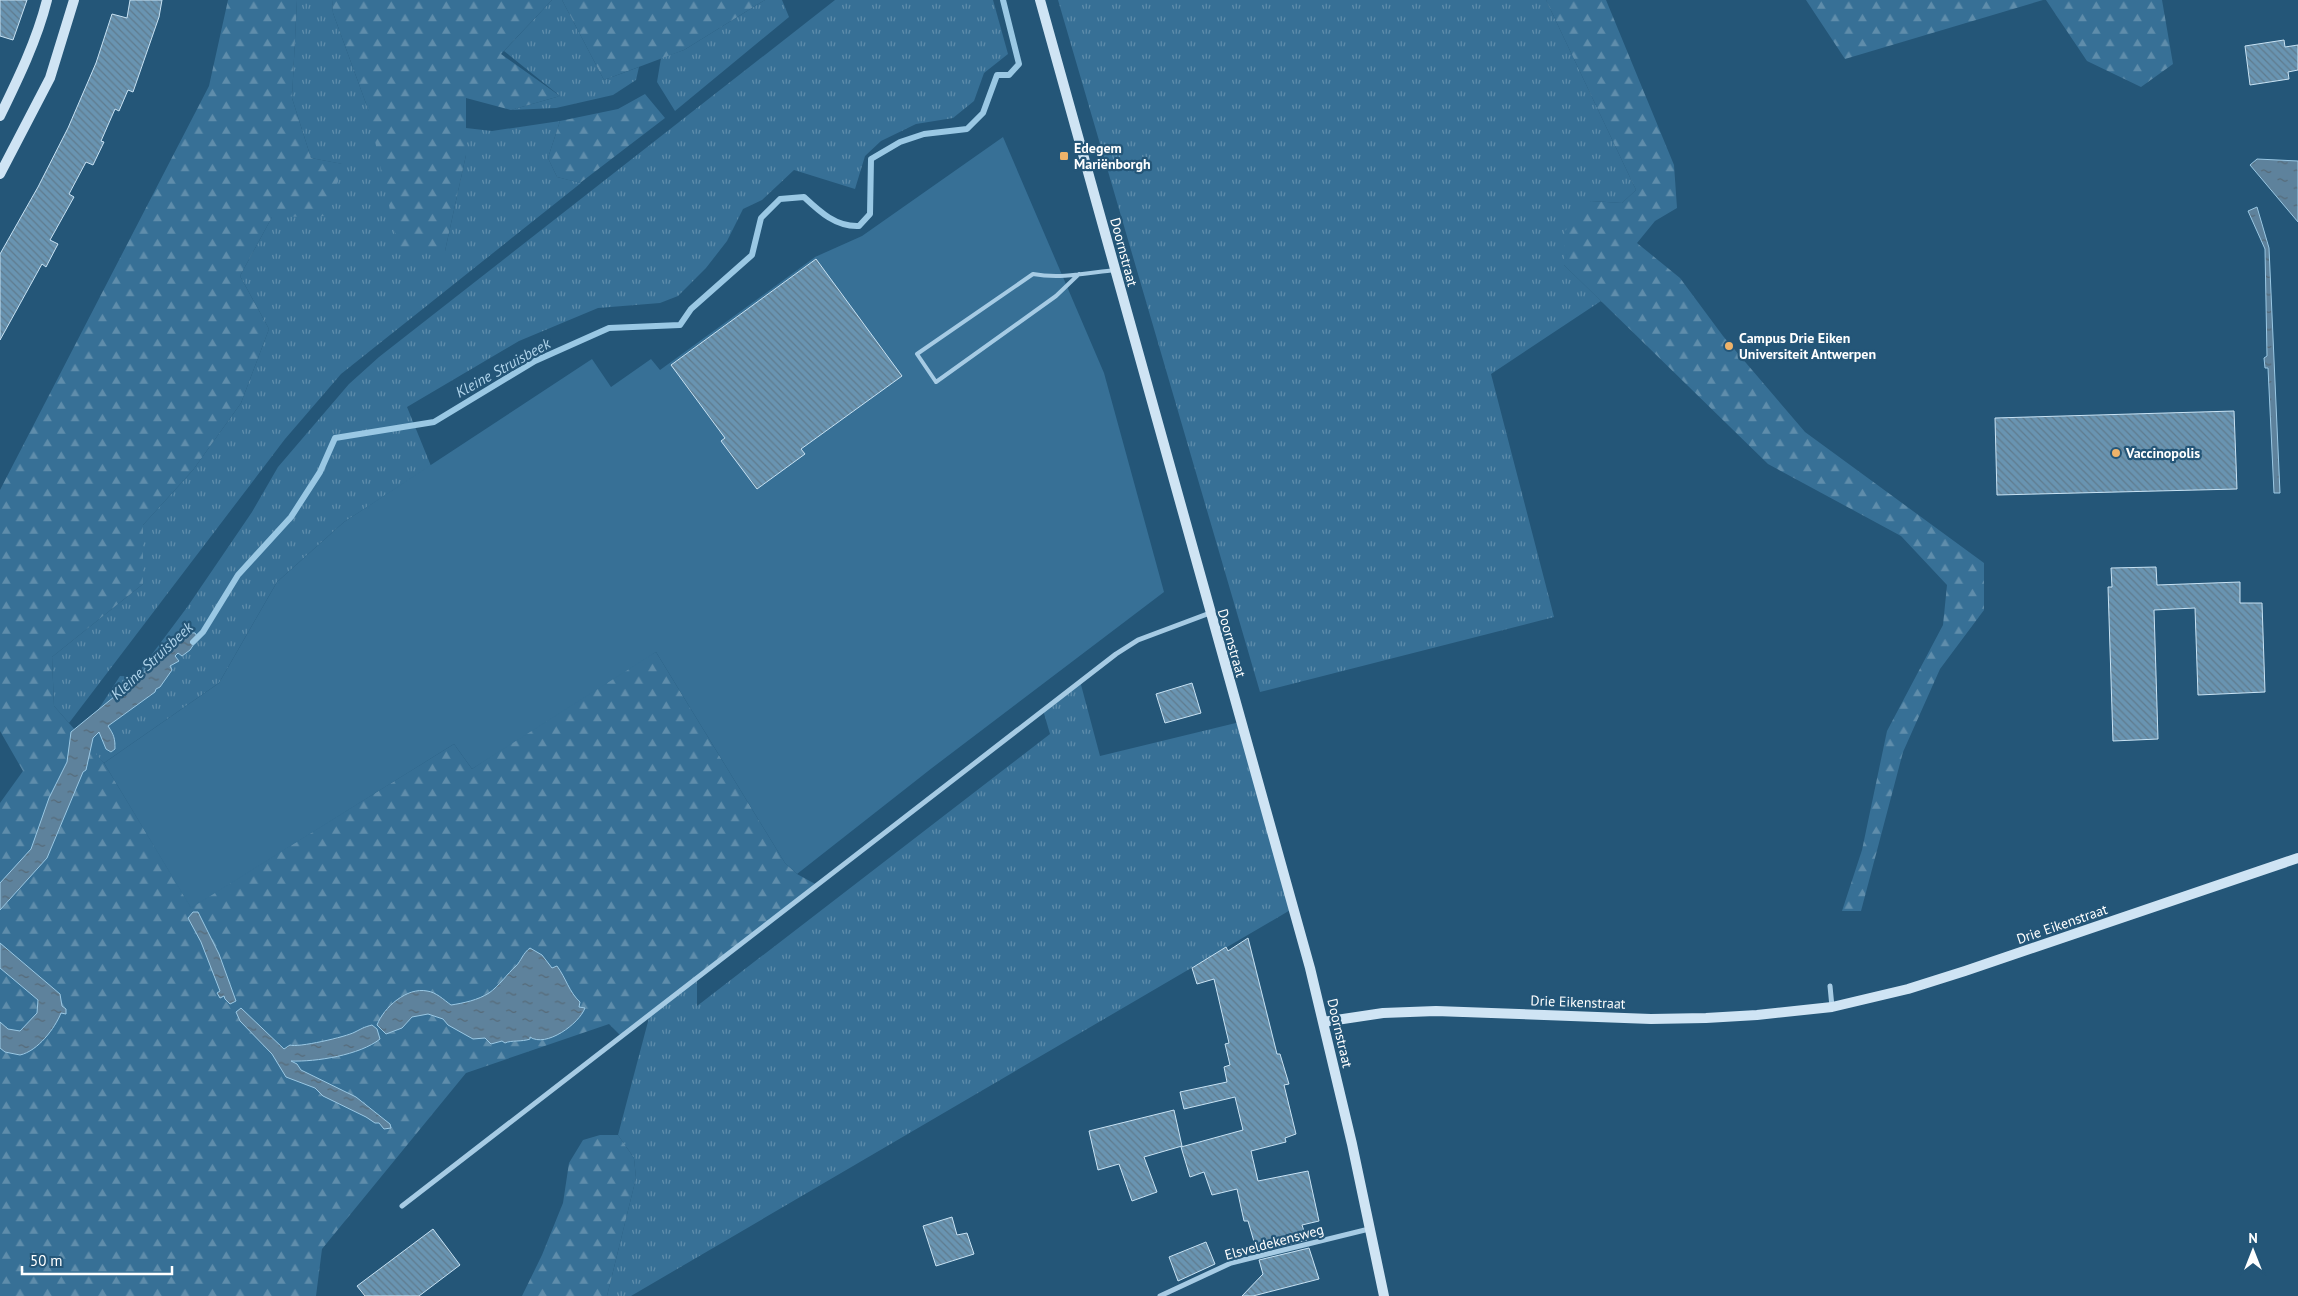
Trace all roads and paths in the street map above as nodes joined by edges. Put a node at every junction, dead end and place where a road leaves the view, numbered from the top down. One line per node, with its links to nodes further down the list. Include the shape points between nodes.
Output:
1 (47, 0): 4 (street)
2 (74, 0): 5 (street, via 50,78)
3 (1040, 0): 6 (street, Doornstraat)
4 (0, 116)
5 (0, 174)
6 (1115, 270): 7 (lane); 8 (street, Doornstraat)
7 (1079, 274): 7 (lane, via 1052,278 1033,274 917,354 936,382 1056,296)
8 (1210, 613): 12 (street, Doornstraat); 13 (street, via 1138,640 1116,654)
9 (2298, 858): 11 (street, Drie Eikenstraat, via 1965,971)
10 (1830, 986): 11 (street)
11 (1832, 1007): 12 (street, Drie Eikenstraat, via 1757,1015 1651,1019 1436,1011 1383,1013)
12 (1323, 1022): 14 (street, Doornstraat)
13 (402, 1206)
14 (1369, 1229): 15 (street, Elsveldekensweg, via 1231,1264); 16 (street, Doornstraat)
15 (1160, 1296)
16 (1384, 1296)

